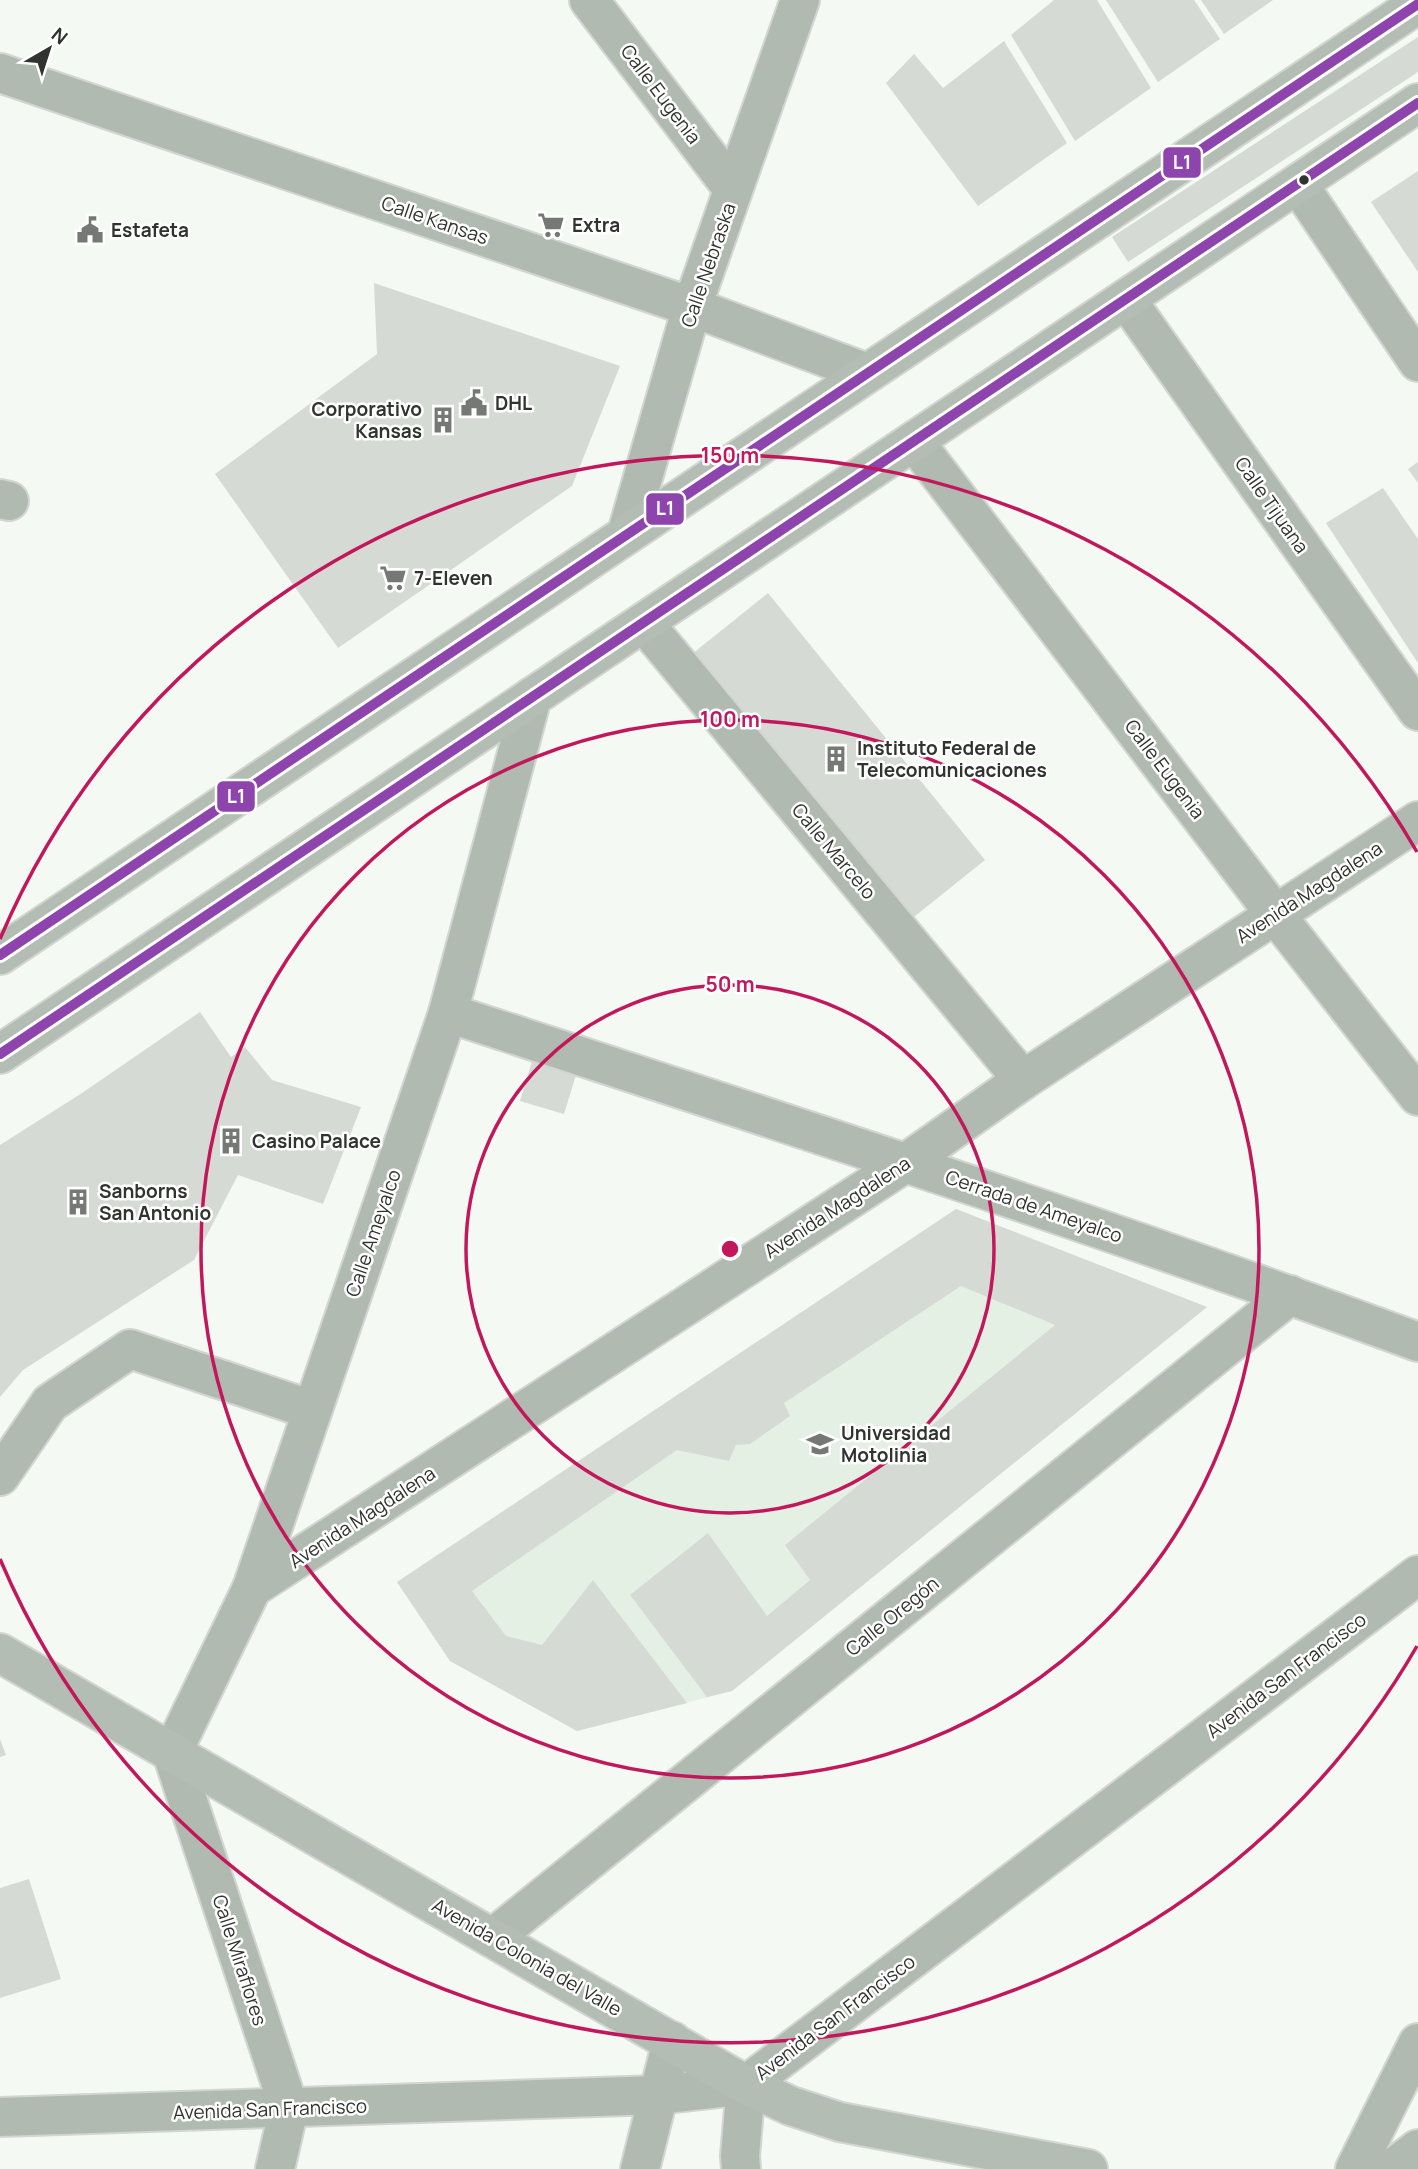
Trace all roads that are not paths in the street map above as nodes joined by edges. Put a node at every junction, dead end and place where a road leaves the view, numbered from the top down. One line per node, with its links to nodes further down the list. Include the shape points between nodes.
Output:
1 (589, 0): 7 (street, Calle Eugenia)
2 (800, 0): 7 (street, Calle Nebraska)
3 (1418, 4): 11 (main road)
4 (0, 73): 9 (street, Calle Kansas)
5 (1418, 103): 6 (main road)
6 (1298, 184): 8 (main road); 10 (street)
7 (733, 189): 9 (street, Calle Nebraska)
8 (1126, 299): 12 (main road); 16 (street, Calle Tijuana)
9 (692, 307): 11 (street, Calle Kansas); 13 (street, Calle Nebraska)
10 (1418, 362)
11 (867, 373): 13 (main road)
12 (914, 441): 14 (main road); 18 (street, Calle Eugenia)
13 (627, 533): 19 (main road)
14 (644, 623): 15 (main road); 22 (street, Calle Marcelo)
15 (532, 697): 20 (street, Calle Ameyalco); 21 (main road)
16 (1418, 711)
17 (1418, 821): 18 (street, Avenida Magdalena)
18 (1276, 914): 22 (street, Avenida Magdalena); 23 (street, Calle Eugenia)
19 (0, 954)
20 (448, 1013): 24 (street, Cerrada de Ameyalco); 27 (street, Calle Ameyalco)
21 (0, 1054)
22 (1023, 1080): 24 (street, Avenida Magdalena)
23 (1418, 1096)
24 (906, 1162): 25 (street, Cerrada de Ameyalco); 30 (street, Avenida Magdalena)
25 (1290, 1295): 26 (street, Cerrada de Ameyalco); 33 (street, Calle Oregón)
26 (1418, 1342)
27 (313, 1410): 28 (street, via 130,1349 50,1403); 30 (street, Calle Ameyalco)
28 (0, 1476)
29 (1418, 1575): 36 (street, Avenida San Francisco)
30 (253, 1588): 32 (street, Calle Ameyalco)
31 (0, 1653): 32 (main road, Avenida Colonia del Valle)
32 (172, 1753): 33 (main road, Avenida Colonia del Valle); 38 (street, Calle Miraflores)
33 (494, 1937): 34 (main road, Avenida Colonia del Valle)
34 (672, 2041): 36 (main road, Avenida Colonia del Valle); 37 (street)
35 (1418, 2043): 45 (street)
36 (746, 2085): 37 (street, Avenida San Francisco); 43 (street); 44 (main road, Avenida Colonia del Valle, via 840,2122)
37 (657, 2095): 38 (street, Avenida San Francisco); 42 (street)
38 (289, 2108): 39 (street, Avenida San Francisco); 41 (street)
39 (0, 2117)
40 (1418, 2149): 46 (street)
41 (275, 2169)
42 (640, 2169)
43 (741, 2169)
44 (1088, 2169)
45 (1355, 2169)
46 (1392, 2169)

